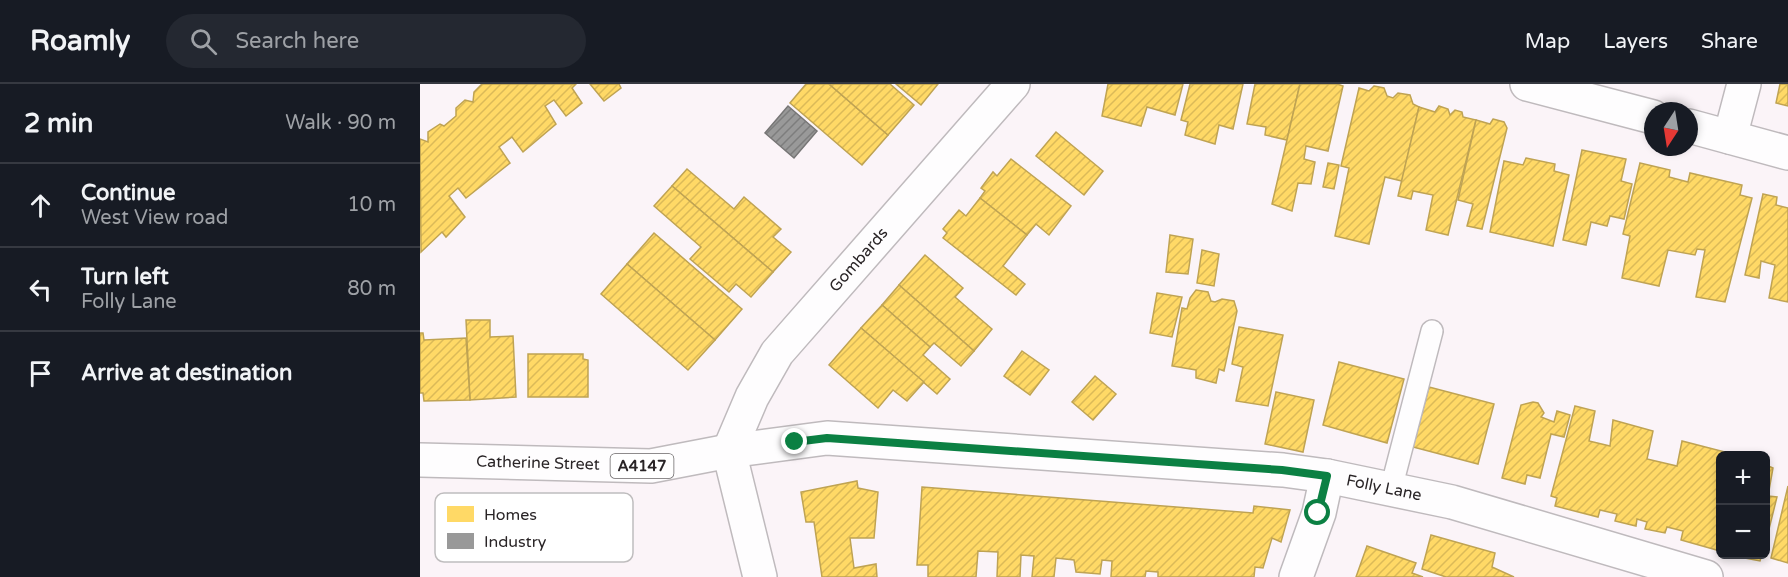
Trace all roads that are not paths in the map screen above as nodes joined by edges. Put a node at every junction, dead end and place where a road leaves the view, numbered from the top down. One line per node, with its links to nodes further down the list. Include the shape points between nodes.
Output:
1 (1012, 84): 9 (main road, Gombards, via 777,353 752,397)
2 (1527, 84): 4 (main road)
3 (1744, 84): 6 (main road)
4 (1644, 115)
5 (1698, 128): 6 (main road)
6 (1730, 137): 7 (main road)
7 (1788, 153)
8 (1432, 331): 12 (lane)
9 (729, 451): 10 (main road, Catherine Street / A4147, via 651,466); 11 (main road, Folly Lane / A4147, via 827,438); 13 (main road)
10 (420, 460)
11 (1327, 476): 12 (main road, Folly Lane / A4147); 14 (main road)
12 (1390, 489): 15 (main road, Folly Lane / A4147, via 1452,502)
13 (760, 577)
14 (1296, 577)
15 (1706, 577)

